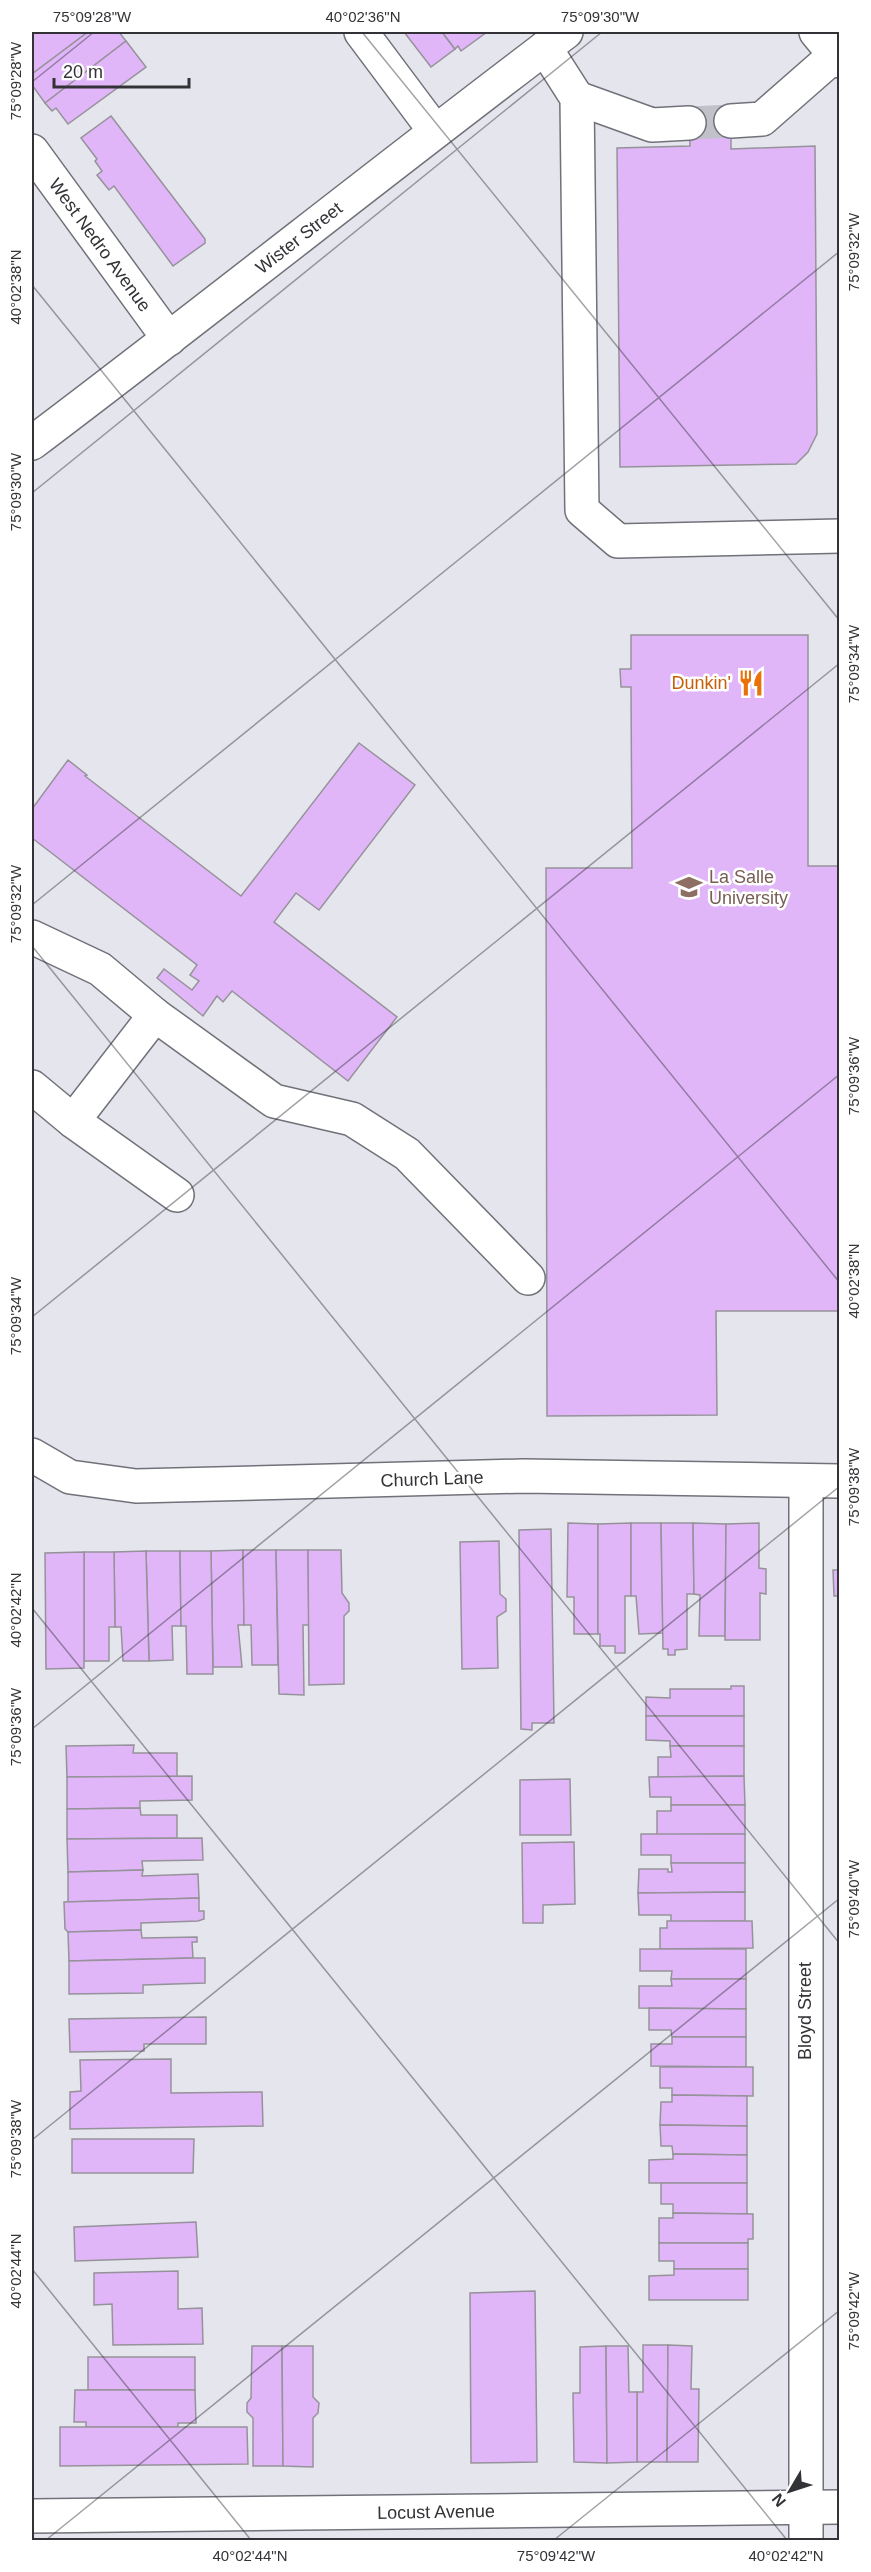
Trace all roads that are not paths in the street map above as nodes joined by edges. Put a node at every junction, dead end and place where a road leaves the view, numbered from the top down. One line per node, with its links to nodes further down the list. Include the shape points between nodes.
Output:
1 (361, 32): 7 (street)
2 (555, 40): 4 (street); 7 (street, Wister Street)
3 (830, 49): 5 (street, via 762,119)
4 (577, 98): 6 (street, via 652,125); 11 (street, via 582,510 618,541)
5 (731, 121)
6 (689, 123)
7 (435, 131): 9 (street, Wister Street)
8 (32, 151): 9 (street, West Nedro Avenue)
9 (169, 339): 10 (street, Wister Street)
10 (32, 443)
11 (840, 536)
12 (32, 937): 13 (street, via 100,969)
13 (155, 1014): 15 (street); 17 (street, via 274,1101 352,1119 407,1154)
14 (32, 1087): 15 (street)
15 (73, 1121): 16 (street)
16 (177, 1195)
17 (528, 1278)
18 (32, 1455): 19 (street, Church Lane, via 70,1477 136,1485 523,1476)
19 (806, 1481): 20 (street, Church Lane); 22 (street, Bloyd Street)
20 (840, 1481)
21 (840, 2507): 22 (street, Locust Avenue)
22 (806, 2508): 23 (street, Locust Avenue); 24 (street, Bloyd Street)
23 (32, 2516)
24 (806, 2541)

